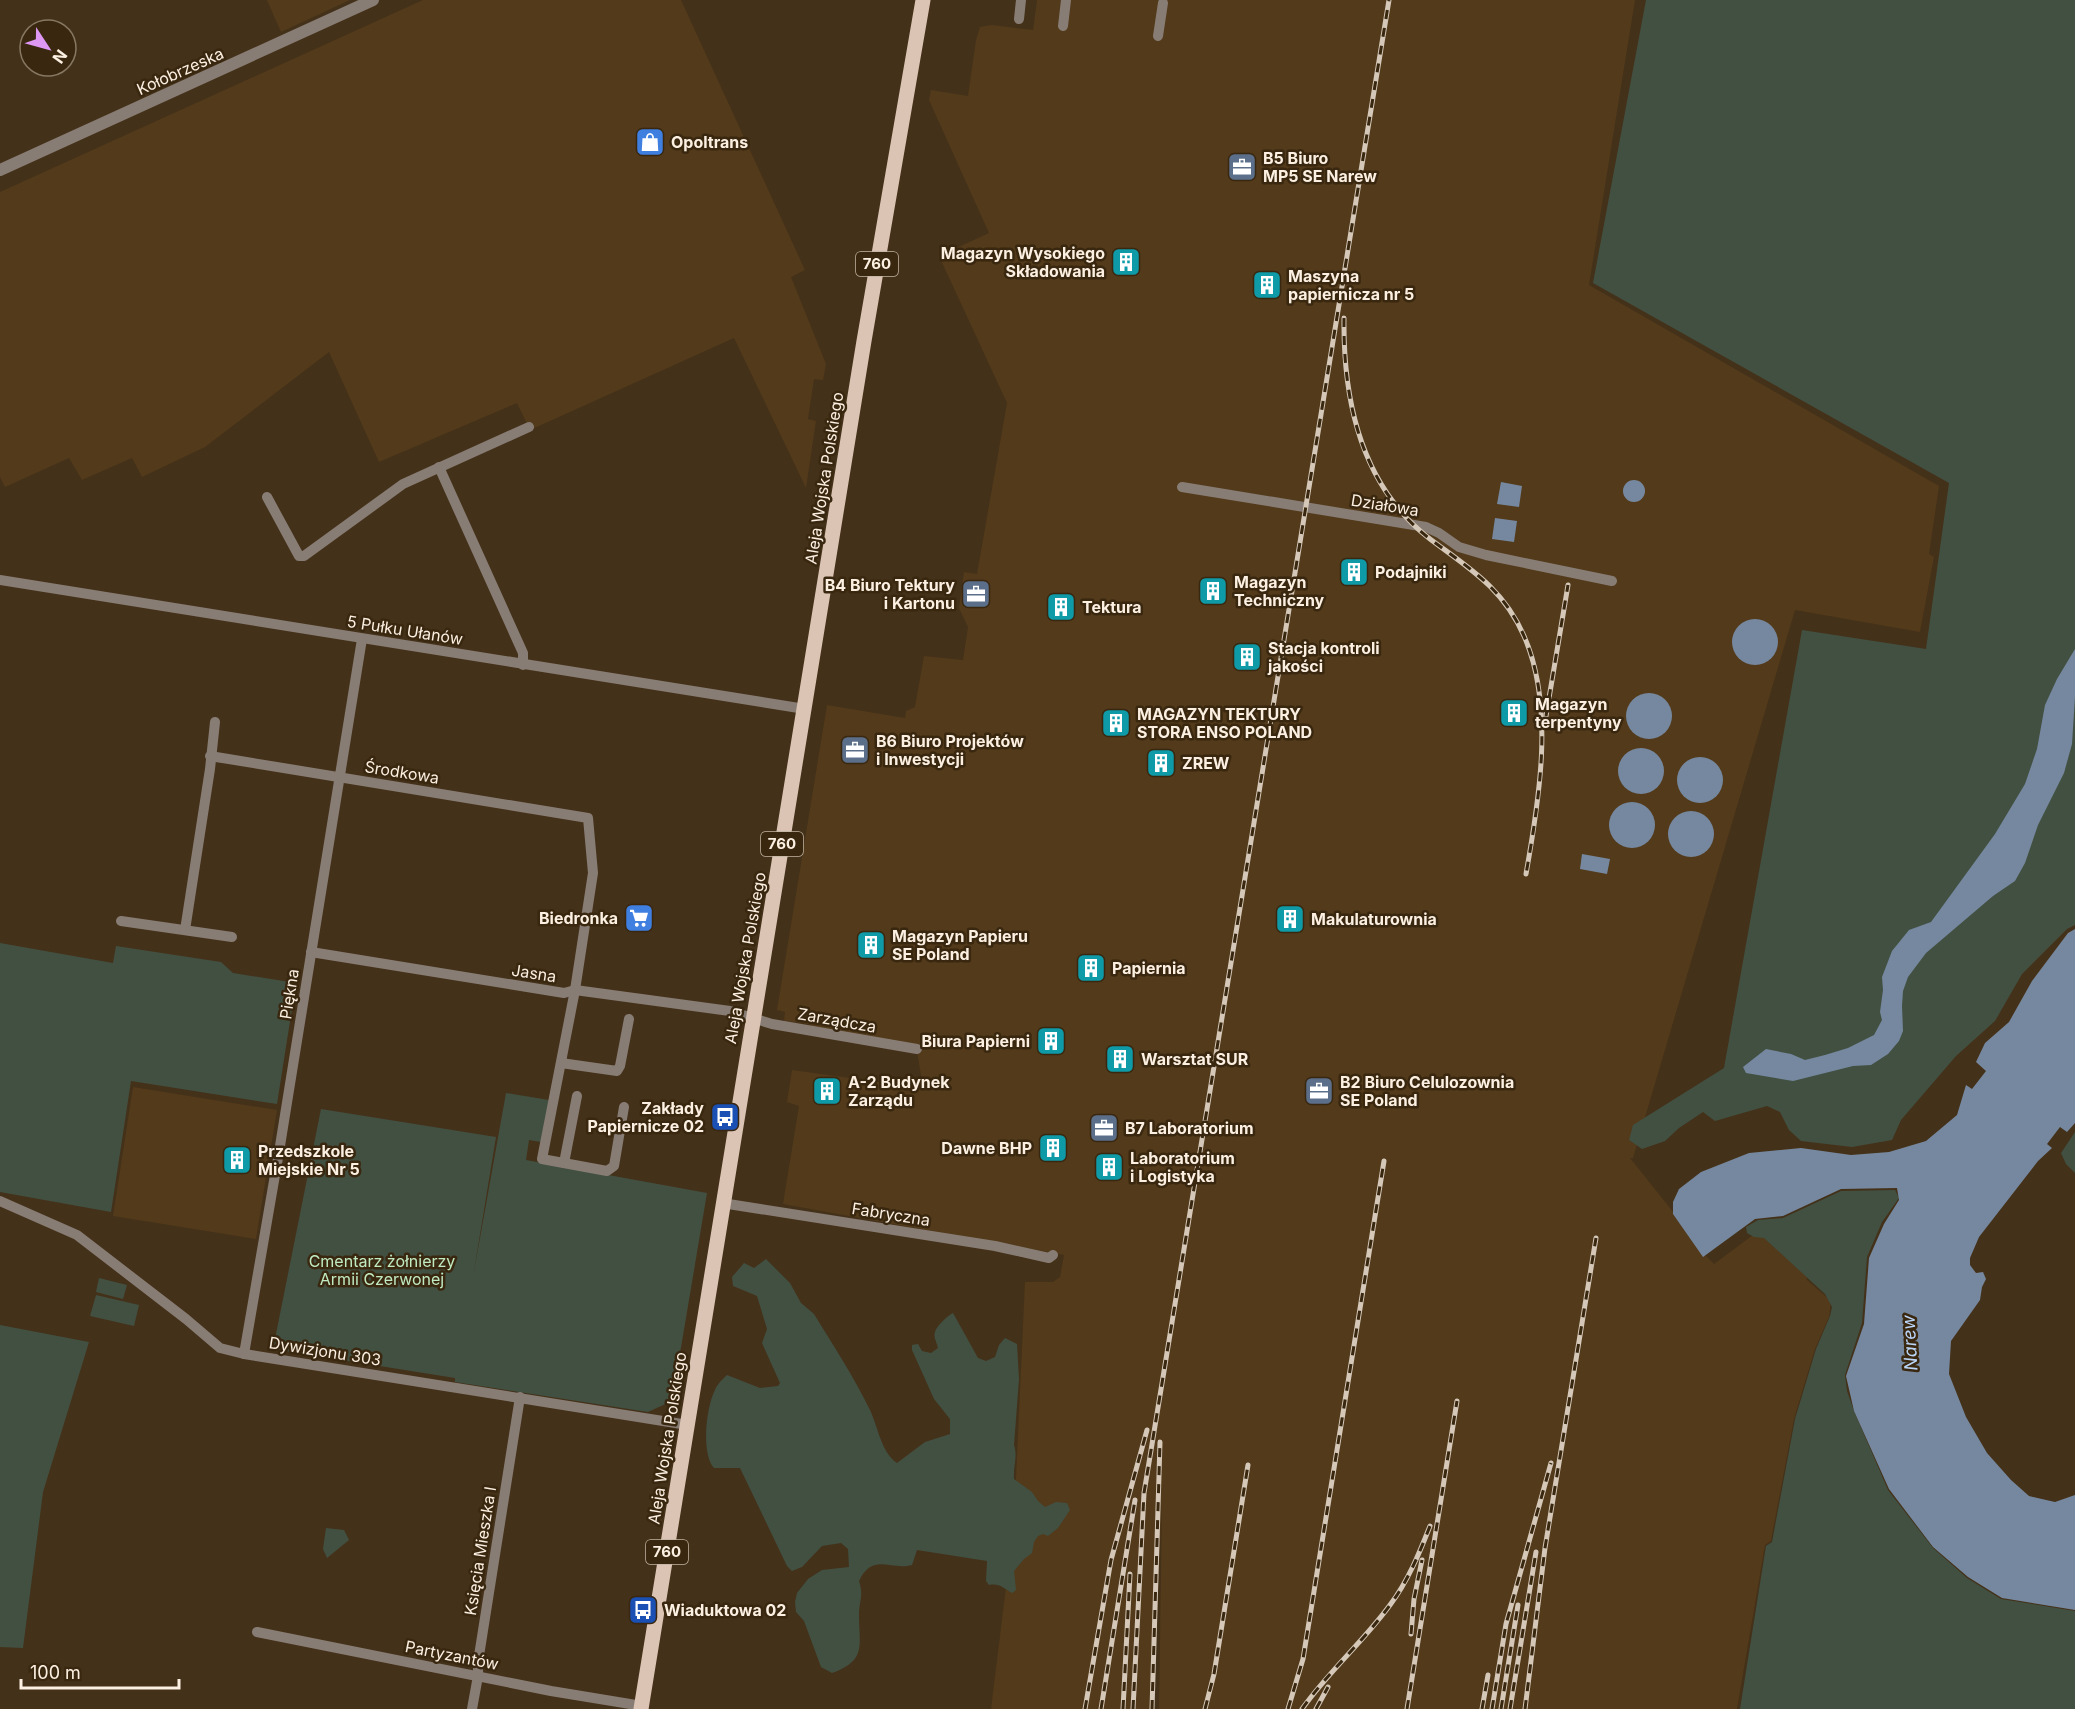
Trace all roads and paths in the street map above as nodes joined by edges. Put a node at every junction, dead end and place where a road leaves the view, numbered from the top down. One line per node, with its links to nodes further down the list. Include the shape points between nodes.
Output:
1 (373, 0): 9 (street, Kołobrzeska)
2 (923, 0): 18 (main road, Aleja Wojska Polskiego / 760)
3 (1022, 0): 6 (street)
4 (1066, 0): 7 (street)
5 (1163, 3): 8 (street)
6 (1019, 19)
7 (1063, 26)
8 (1158, 36)
9 (0, 170)
10 (529, 427): 11 (street)
11 (439, 467): 13 (street, via 395,488 302,557); 17 (street, via 523,653)
12 (1182, 487): 15 (street, Działowa, via 1426,527 1459,547 1486,555)
13 (267, 497)
14 (0, 580): 16 (street, 5 Pułku Ułanów)
15 (1612, 581)
16 (362, 639): 17 (street, 5 Pułku Ułanów); 21 (street, Piękna)
17 (523, 665): 18 (street, 5 Pułku Ułanów)
18 (805, 709): 27 (main road, Aleja Wojska Polskiego / 760)
19 (215, 722): 20 (street)
20 (210, 756): 21 (street, Środkowa); 23 (street)
21 (339, 778): 25 (street, Piękna); 26 (street, Środkowa, via 588,818 593,873)
22 (122, 921): 23 (street)
23 (185, 930): 24 (street)
24 (232, 937)
25 (311, 952): 26 (street, Jasna, via 564,993); 37 (street, Piękna)
26 (575, 990): 27 (street, Jasna); 30 (street)
27 (753, 1017): 29 (street, Zarządcza, via 772,1024); 35 (main road, Aleja Wojska Polskiego / 760)
28 (629, 1019): 30 (street, via 617,1071)
29 (916, 1049)
30 (561, 1063): 33 (street, via 542,1159)
31 (577, 1096): 33 (street)
32 (624, 1107): 33 (street, via 613,1168 607,1171)
33 (564, 1163)
34 (0, 1201): 37 (street, Dywizjonu 303, via 77,1235 220,1348)
35 (722, 1203): 36 (street, Fabryczna, via 995,1246 1048,1258); 39 (main road, Aleja Wojska Polskiego / 760)
36 (1053, 1255)
37 (243, 1354): 38 (street, Dywizjonu 303)
38 (520, 1397): 39 (street, Dywizjonu 303); 41 (street, Księcia Mieszka I)
39 (688, 1425): 42 (main road, Aleja Wojska Polskiego / 760)
40 (257, 1632): 41 (street, Partyzantów)
41 (478, 1676): 42 (street, Partyzantów); 43 (street, Księcia Mieszka I)
42 (641, 1708)
43 (472, 1709)

